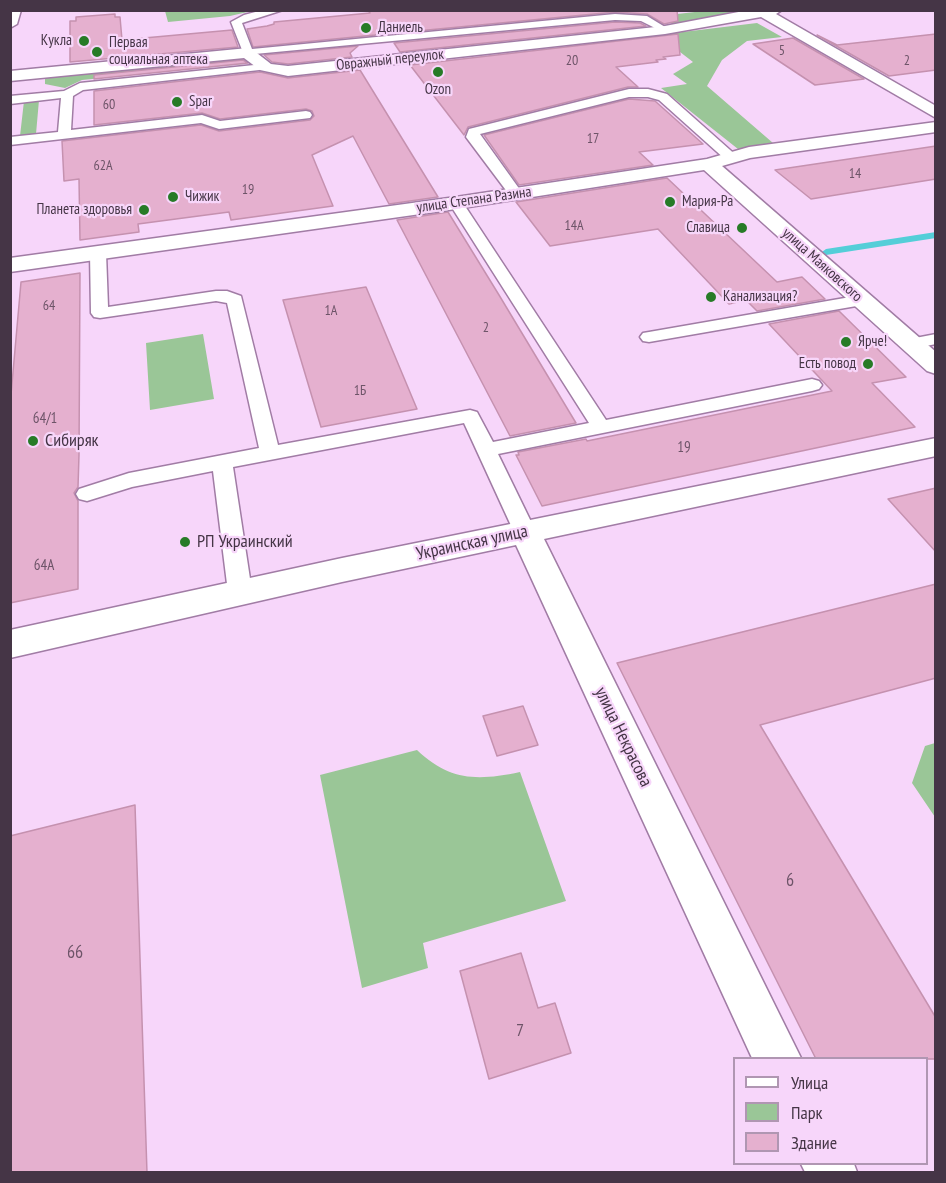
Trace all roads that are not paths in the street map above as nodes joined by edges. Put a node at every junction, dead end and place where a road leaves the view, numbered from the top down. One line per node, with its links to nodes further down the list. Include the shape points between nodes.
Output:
1 (14, 10): 7 (street)
2 (278, 10): 10 (lane, via 236,22)
3 (582, 10): 6 (lane)
4 (766, 11): 9 (street, Овражный переулок); 15 (street)
5 (477, 17): 8 (lane)
6 (592, 19): 8 (lane); 9 (lane, via 643,18)
7 (10, 24)
8 (489, 29): 10 (lane)
9 (664, 30): 11 (street, Овражный переулок, via 288,71)
10 (248, 53): 11 (street, via 256,64); 12 (street)
11 (264, 67): 13 (lane, via 80,87)
12 (10, 76)
13 (67, 94): 14 (lane); 18 (lane)
14 (10, 100)
15 (936, 113)
16 (306, 115): 18 (lane, via 219,125 202,118)
17 (936, 127): 20 (street, улица Степана Разина)
18 (64, 135): 19 (lane)
19 (10, 141)
20 (730, 157): 21 (street, улица Степана Разина); 22 (lane, via 663,97 629,93 474,132 473,137)
21 (708, 164): 22 (street, улица Степана Разина); 26 (street, улица Маяковского)
22 (516, 194): 23 (street, улица Степана Разина)
23 (456, 203): 24 (street, улица Степана Разина); 32 (lane)
24 (98, 253): 25 (street, улица Степана Разина); 35 (lane, via 100,313 216,296 235,300)
25 (10, 265)
26 (862, 300): 27 (lane); 29 (street, улица Маяковского)
27 (649, 337)
28 (936, 339): 29 (lane)
29 (911, 344): 30 (street, улица Маяковского)
30 (936, 366)
31 (812, 385): 32 (lane)
32 (601, 427): 34 (lane)
33 (936, 447): 38 (street, Украинская улица)
34 (486, 450): 35 (lane, улица Некрасова, via 470,416); 38 (lane, улица Некрасова)
35 (270, 453): 36 (lane)
36 (222, 462): 37 (lane, via 129,480); 39 (lane)
37 (87, 494)
38 (525, 532): 39 (street, Украинская улица); 41 (street, улица Некрасова)
39 (240, 592): 40 (street, Украинская улица)
40 (10, 644)
41 (776, 1057)

